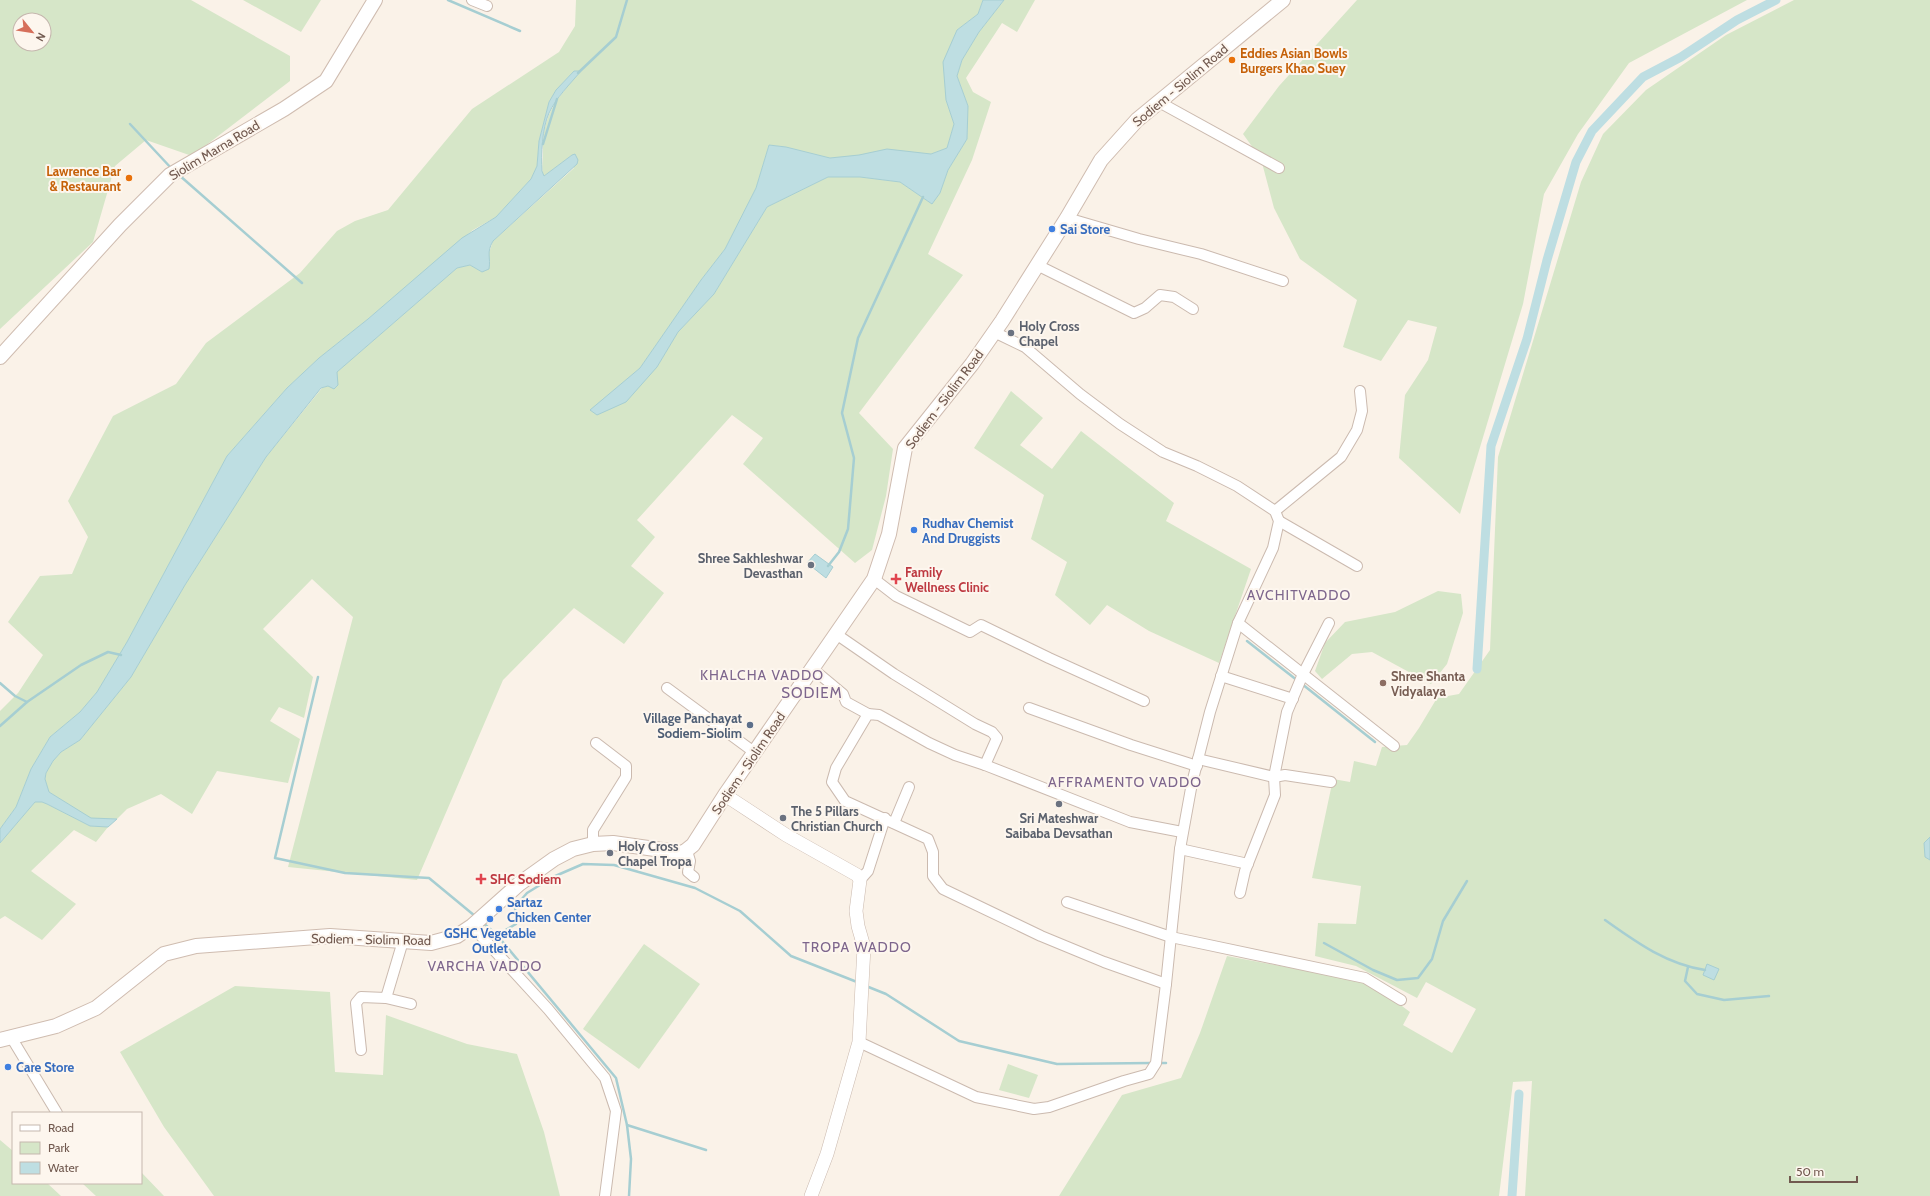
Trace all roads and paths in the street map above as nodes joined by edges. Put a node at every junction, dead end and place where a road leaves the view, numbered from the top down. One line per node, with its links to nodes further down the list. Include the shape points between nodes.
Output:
1 (375, 0): 12 (main road, Siolim Marna Road, via 326,81 284,109 170,175 120,225)
2 (472, 0): 4 (street)
3 (1283, 0): 5 (main road, Sodiem - Siolim Road)
4 (487, 6)
5 (1159, 102): 6 (street); 7 (main road, Sodiem - Siolim Road, via 1136,120 1101,160)
6 (1279, 168)
7 (1067, 218): 8 (main road, Sodiem - Siolim Road); 9 (street, via 1201,254)
8 (1037, 265): 10 (street, via 1134,313 1145,308 1160,295 1174,298); 11 (main road, Sodiem - Siolim Road)
9 (1283, 281)
10 (1193, 309)
11 (994, 332): 14 (street, via 1024,347 1080,394 1163,452 1237,486); 17 (main road, Sodiem - Siolim Road, via 972,364 905,448 889,534)
12 (0, 356)
13 (1360, 391): 14 (street, via 1362,411 1357,430 1341,458)
14 (1275, 511): 15 (street)
15 (1279, 521): 16 (street); 18 (street, via 1273,548)
16 (1357, 566)
17 (874, 579): 20 (main road, Sodiem - Siolim Road); 26 (street, via 896,596 970,632 981,625)
18 (1238, 623): 22 (street); 23 (street)
19 (1329, 623): 22 (street)
20 (836, 634): 21 (main road, Sodiem - Siolim Road); 33 (street, via 894,674 992,732 997,738)
21 (813, 669): 28 (street, via 843,694 846,702); 31 (main road, Sodiem - Siolim Road)
22 (1303, 674): 25 (street); 30 (street)
23 (1221, 676): 25 (street); 32 (street)
24 (667, 688): 31 (street)
25 (1292, 699): 34 (street)
26 (1144, 701)
27 (1029, 708): 32 (street, via 1132,745)
28 (868, 714): 33 (street, via 879,715 955,755); 38 (street, via 836,768 832,782 844,801)
29 (596, 743): 40 (street, via 626,766 626,778 593,830)
30 (1394, 746)
31 (754, 752): 37 (main road, Sodiem - Siolim Road)
32 (1197, 763): 34 (street); 39 (street)
33 (985, 765): 39 (street, via 1130,822)
34 (1274, 776): 35 (street, via 1285,775); 43 (street, via 1275,795)
35 (1331, 782)
36 (910, 788): 38 (street)
37 (725, 795): 42 (main road, Sodiem - Siolim Road); 45 (street, via 786,835 857,875)
38 (889, 821): 45 (street, via 868,871); 51 (street, via 928,839 933,852 933,876 943,889 1041,936)
39 (1182, 832): 41 (street)
40 (593, 844): 42 (main road, Sodiem - Siolim Road, via 612,842); 48 (main road, Sodiem - Siolim Road, via 573,849 554,858 519,884)
41 (1180, 849): 43 (street); 49 (street)
42 (687, 852): 44 (street, via 690,861 688,872)
43 (1248, 864): 46 (street)
44 (694, 877)
45 (860, 880): 56 (street, via 856,911 864,947)
46 (1240, 893)
47 (1067, 902): 49 (street)
48 (477, 922): 50 (main road, Sodiem - Siolim Road, via 457,936 431,942); 59 (street, via 606,1078 616,1110)
49 (1171, 937): 51 (street); 53 (street, via 1365,978)
50 (403, 941): 52 (street); 55 (main road, Sodiem - Siolim Road, via 330,936 196,946 164,954 96,1008 56,1026)
51 (1166, 984): 56 (street, via 1156,1063 1149,1074 1049,1107 1034,1109 976,1097)
52 (386, 998): 54 (street); 57 (street, via 361,997 356,1003)
53 (1401, 1000)
54 (411, 1004)
55 (6, 1039): 58 (street)
56 (859, 1042): 60 (street, via 827,1154)
57 (361, 1050)
58 (56, 1112)
59 (605, 1196)
60 (811, 1196)

